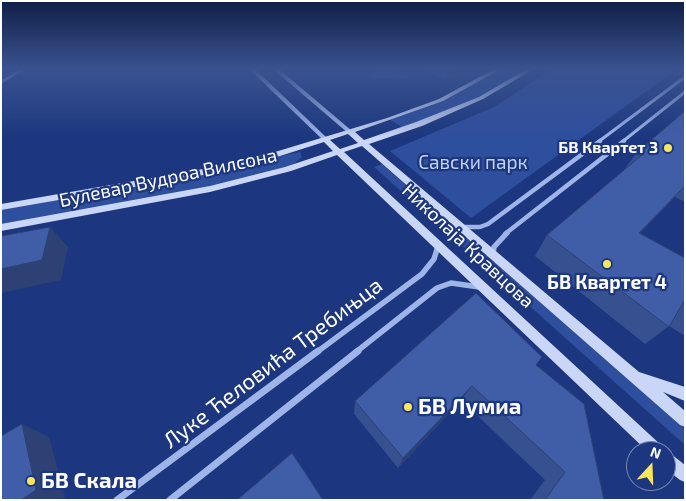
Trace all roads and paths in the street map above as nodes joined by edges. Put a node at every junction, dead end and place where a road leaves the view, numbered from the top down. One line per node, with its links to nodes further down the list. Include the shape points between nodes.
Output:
1 (276, 92): 8 (street, Николаја Кравцова)
2 (303, 92): 7 (street, Николаја Кравцова)
3 (455, 92): 7 (main road, Булевар Вудроа Вилсона)
4 (491, 92): 9 (main road, Булевар Вудроа Вилсона)
5 (664, 92): 12 (street, via 488,224)
6 (685, 92): 15 (street, via 503,236)
7 (350, 132): 8 (main road, Булевар Вудроа Вилсона); 9 (main road, Николаја Кравцова)
8 (325, 139): 10 (main road, Николаја Кравцова); 11 (main road, Булевар Вудроа Вилсона, via 203,172)
9 (364, 144): 10 (main road, Булевар Вудроа Вилсона); 12 (main road, Николаја Кравцова)
10 (339, 152): 13 (main road, Булевар Вудроа Вилсона, via 210,190); 14 (main road, Николаја Кравцова)
11 (1, 207)
12 (461, 227): 15 (main road, Николаја Кравцова)
13 (1, 228)
14 (438, 245): 16 (main road, Николаја Кравцова); 21 (street, Луке Ћеловића Требињца, via 434,259 422,274)
15 (492, 254): 17 (main road, Николаја Кравцова)
16 (482, 287): 20 (main road, Николаја Кравцова); 22 (street, Луке Ћеловића Требињца, via 451,282 437,288)
17 (617, 362): 18 (main road, via 651,383); 19 (main road, Николаја Кравцова)
18 (685, 394)
19 (685, 420)
20 (646, 441)
21 (117, 500)
22 (170, 500)

